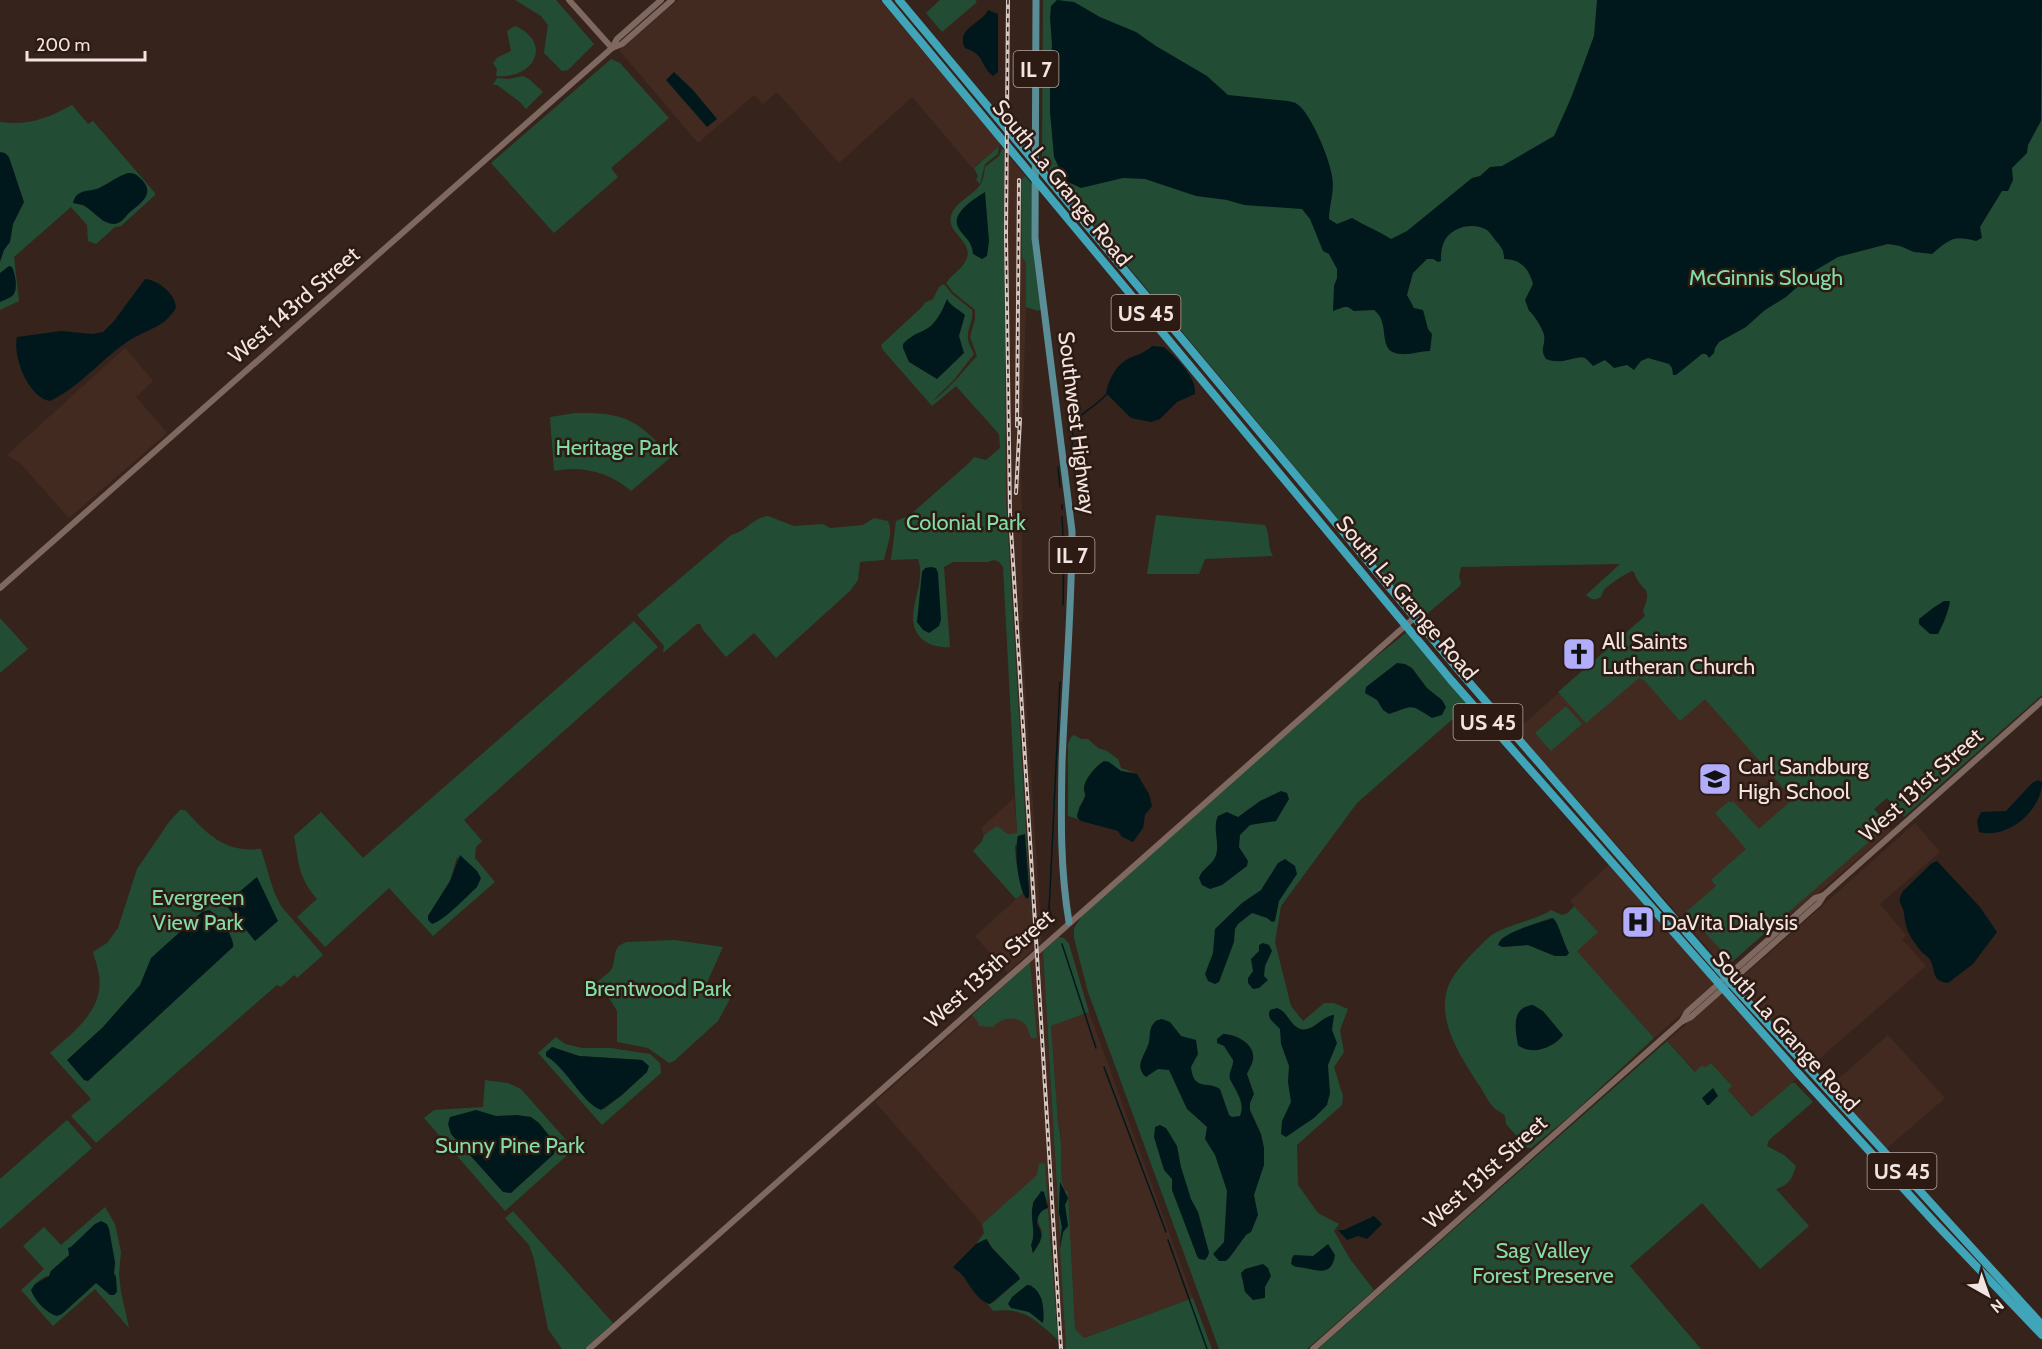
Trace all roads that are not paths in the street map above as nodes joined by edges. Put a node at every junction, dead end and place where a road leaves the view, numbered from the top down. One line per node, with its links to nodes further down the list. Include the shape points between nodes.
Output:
1 (569, 0): 7 (street)
2 (661, 0): 7 (street, West 143rd Street)
3 (672, 0): 7 (street, West 143rd Street, via 622,45)
4 (886, 0): 10 (highway, South La Grange Road / US 45)
5 (899, 0): 9 (highway, South La Grange Road / US 45)
6 (1036, 0): 12 (main road, Southwest Highway / IL 7, via 1036,248 1072,531 1060,839)
7 (612, 48): 8 (street, West 143rd Street)
8 (0, 588)
9 (1414, 618): 10 (street, West 135th Street); 13 (highway, South La Grange Road / US 45)
10 (1405, 626): 12 (street, West 135th Street); 13 (highway, South La Grange Road / US 45)
11 (2042, 701): 13 (street, West 131st Street)
12 (1069, 922): 16 (street, West 135th Street)
13 (1725, 983): 14 (highway, South La Grange Road / US 45); 15 (highway, South La Grange Road / US 45, via 1873,1156); 17 (street, West 131st Street)
14 (2042, 1325)
15 (2042, 1335)
16 (589, 1349)
17 (1313, 1349)

